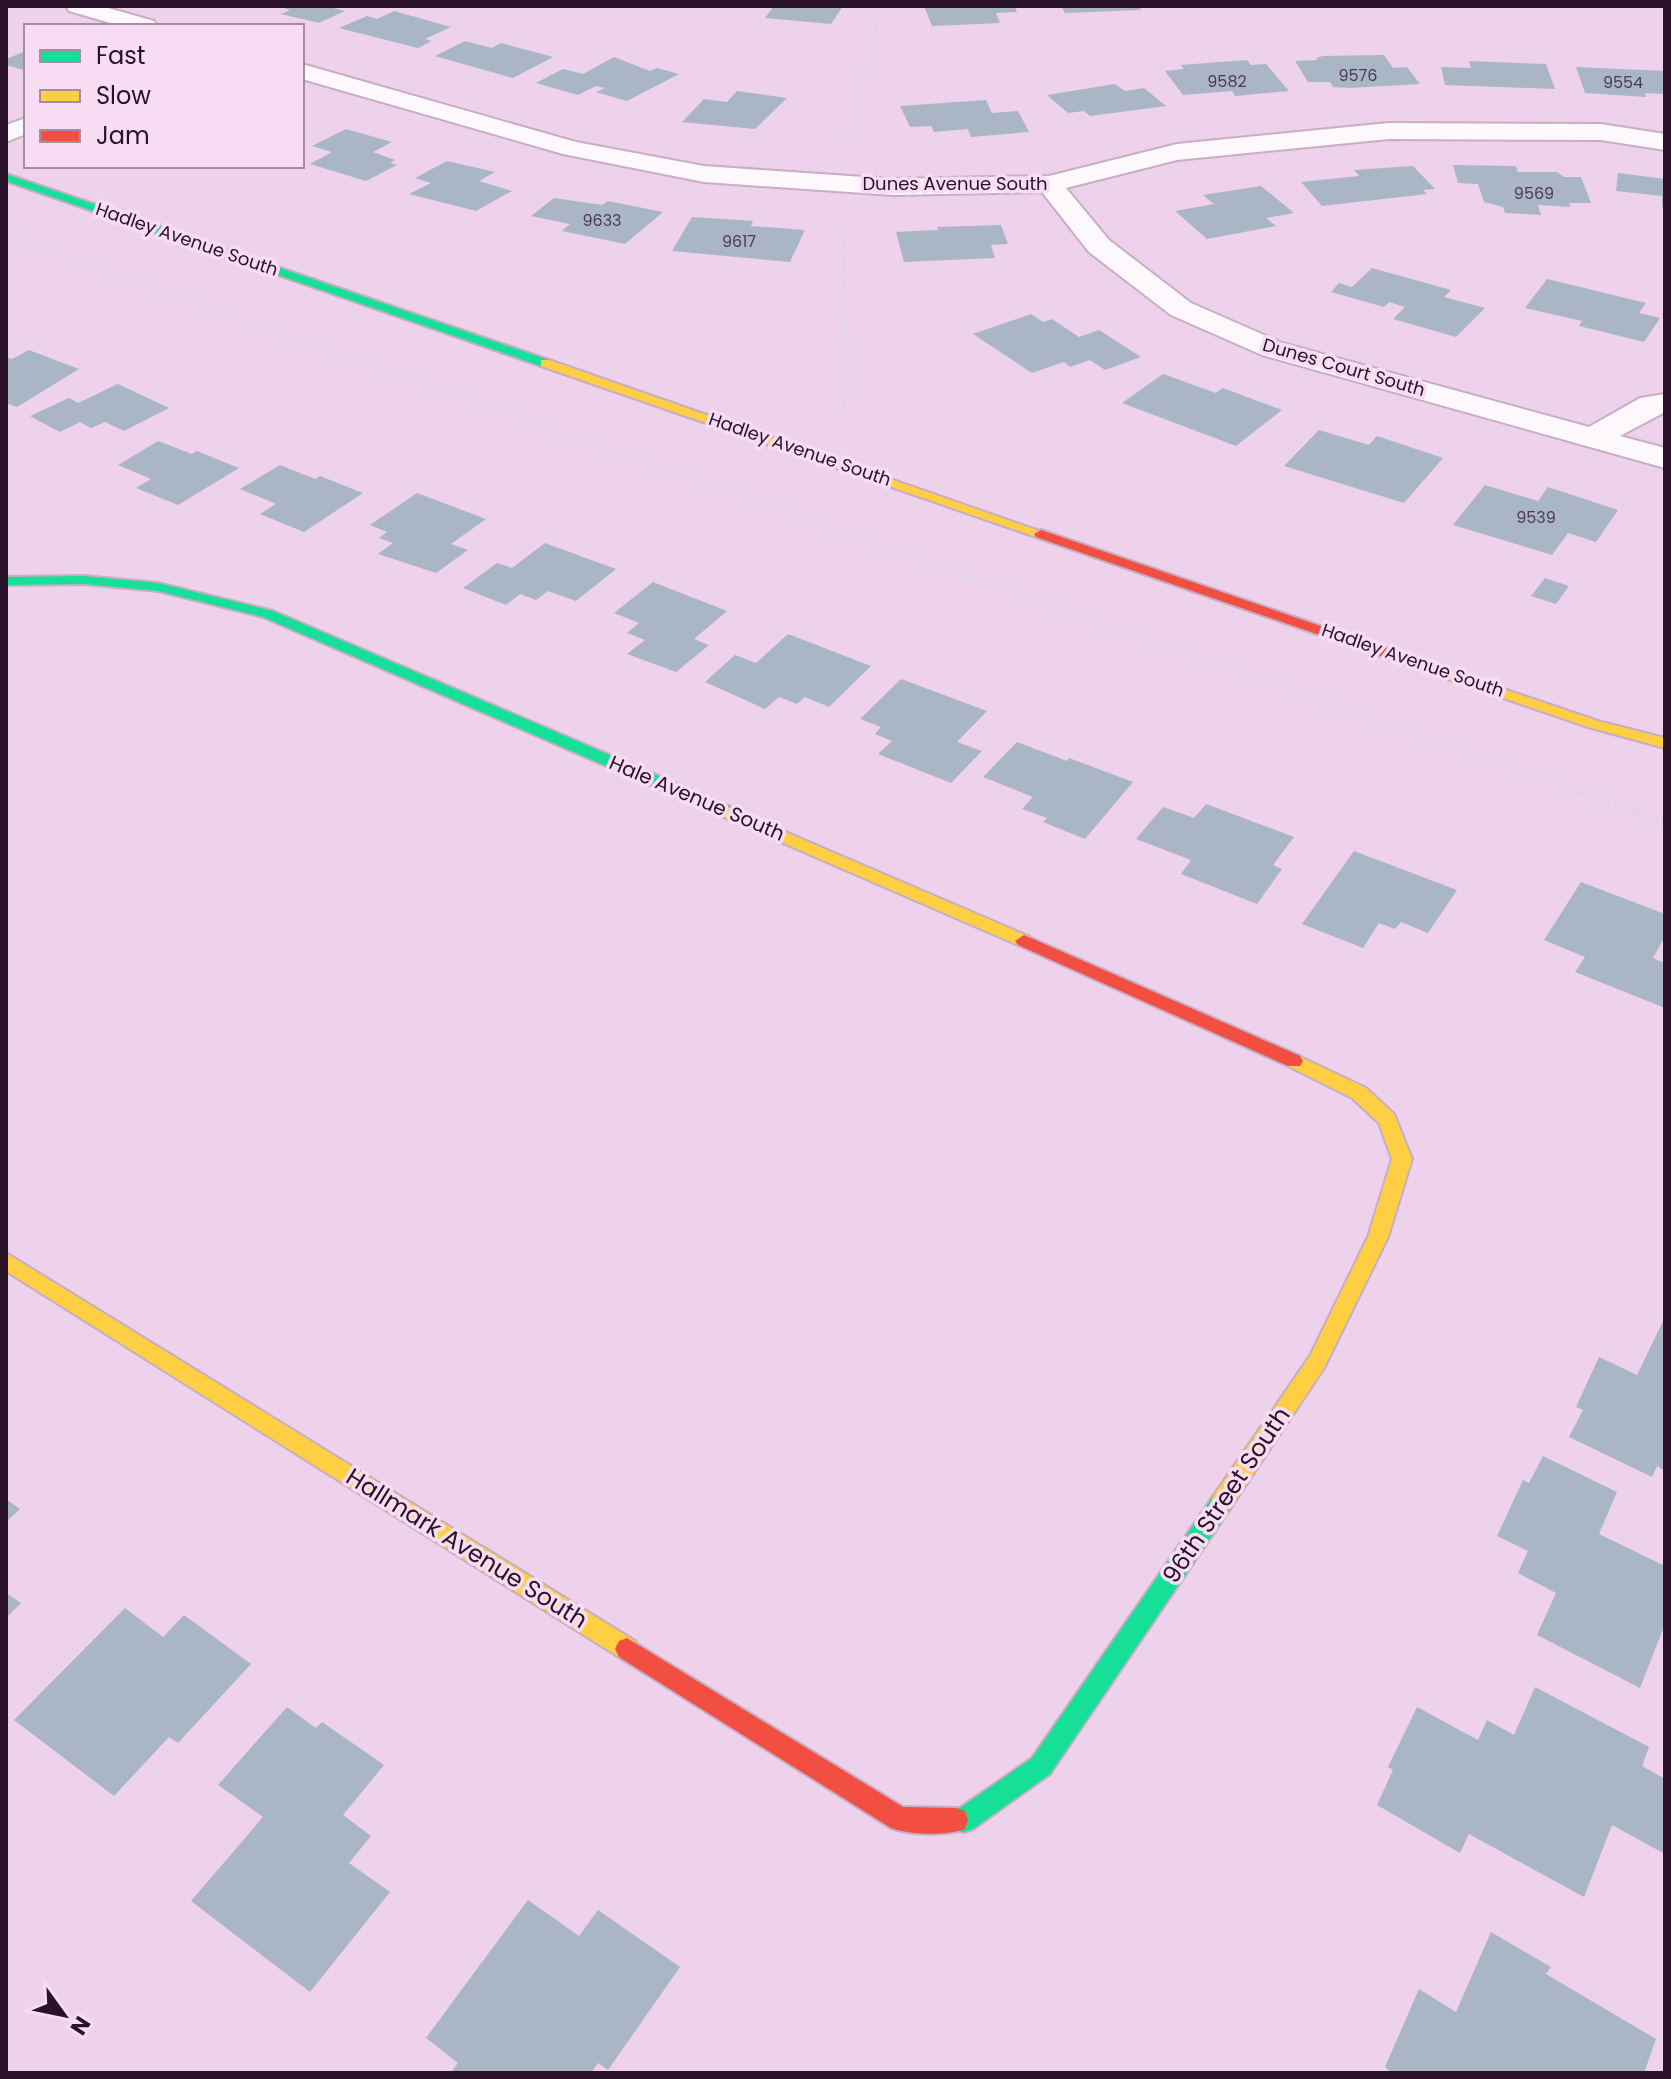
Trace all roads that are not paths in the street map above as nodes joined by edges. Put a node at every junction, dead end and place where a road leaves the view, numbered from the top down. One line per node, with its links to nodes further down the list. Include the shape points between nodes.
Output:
1 (77, 6): 2 (street)
2 (139, 24)
3 (304, 72): 6 (street, Dunes Avenue South, via 572,149 704,174 893,187)
4 (1665, 142): 6 (street, Dunes Avenue South, via 1601,132 1389,131 1177,152)
5 (6, 177): 11 (street, Hadley Avenue South)
6 (1049, 184): 8 (street, Dunes Court South, via 1099,246 1181,309 1272,349)
7 (1665, 403): 8 (street, via 1651,405)
8 (1595, 437): 9 (street, Dunes Court South)
9 (1665, 458)
10 (6, 581): 14 (street, Hale Avenue South, via 106,580 178,589 249,606 1229,1030)
11 (1593, 724): 12 (street, Hadley Avenue South); 13 (street, Hadley Avenue South)
12 (1665, 743)
13 (1641, 754)
14 (1365, 1098): 16 (street, 96th Street South, via 1387,1119 1402,1159 1378,1237 1317,1362 1041,1766 964,1820)
15 (6, 1261): 16 (street, Hallmark Avenue South, via 900,1819)
16 (932, 1819)

